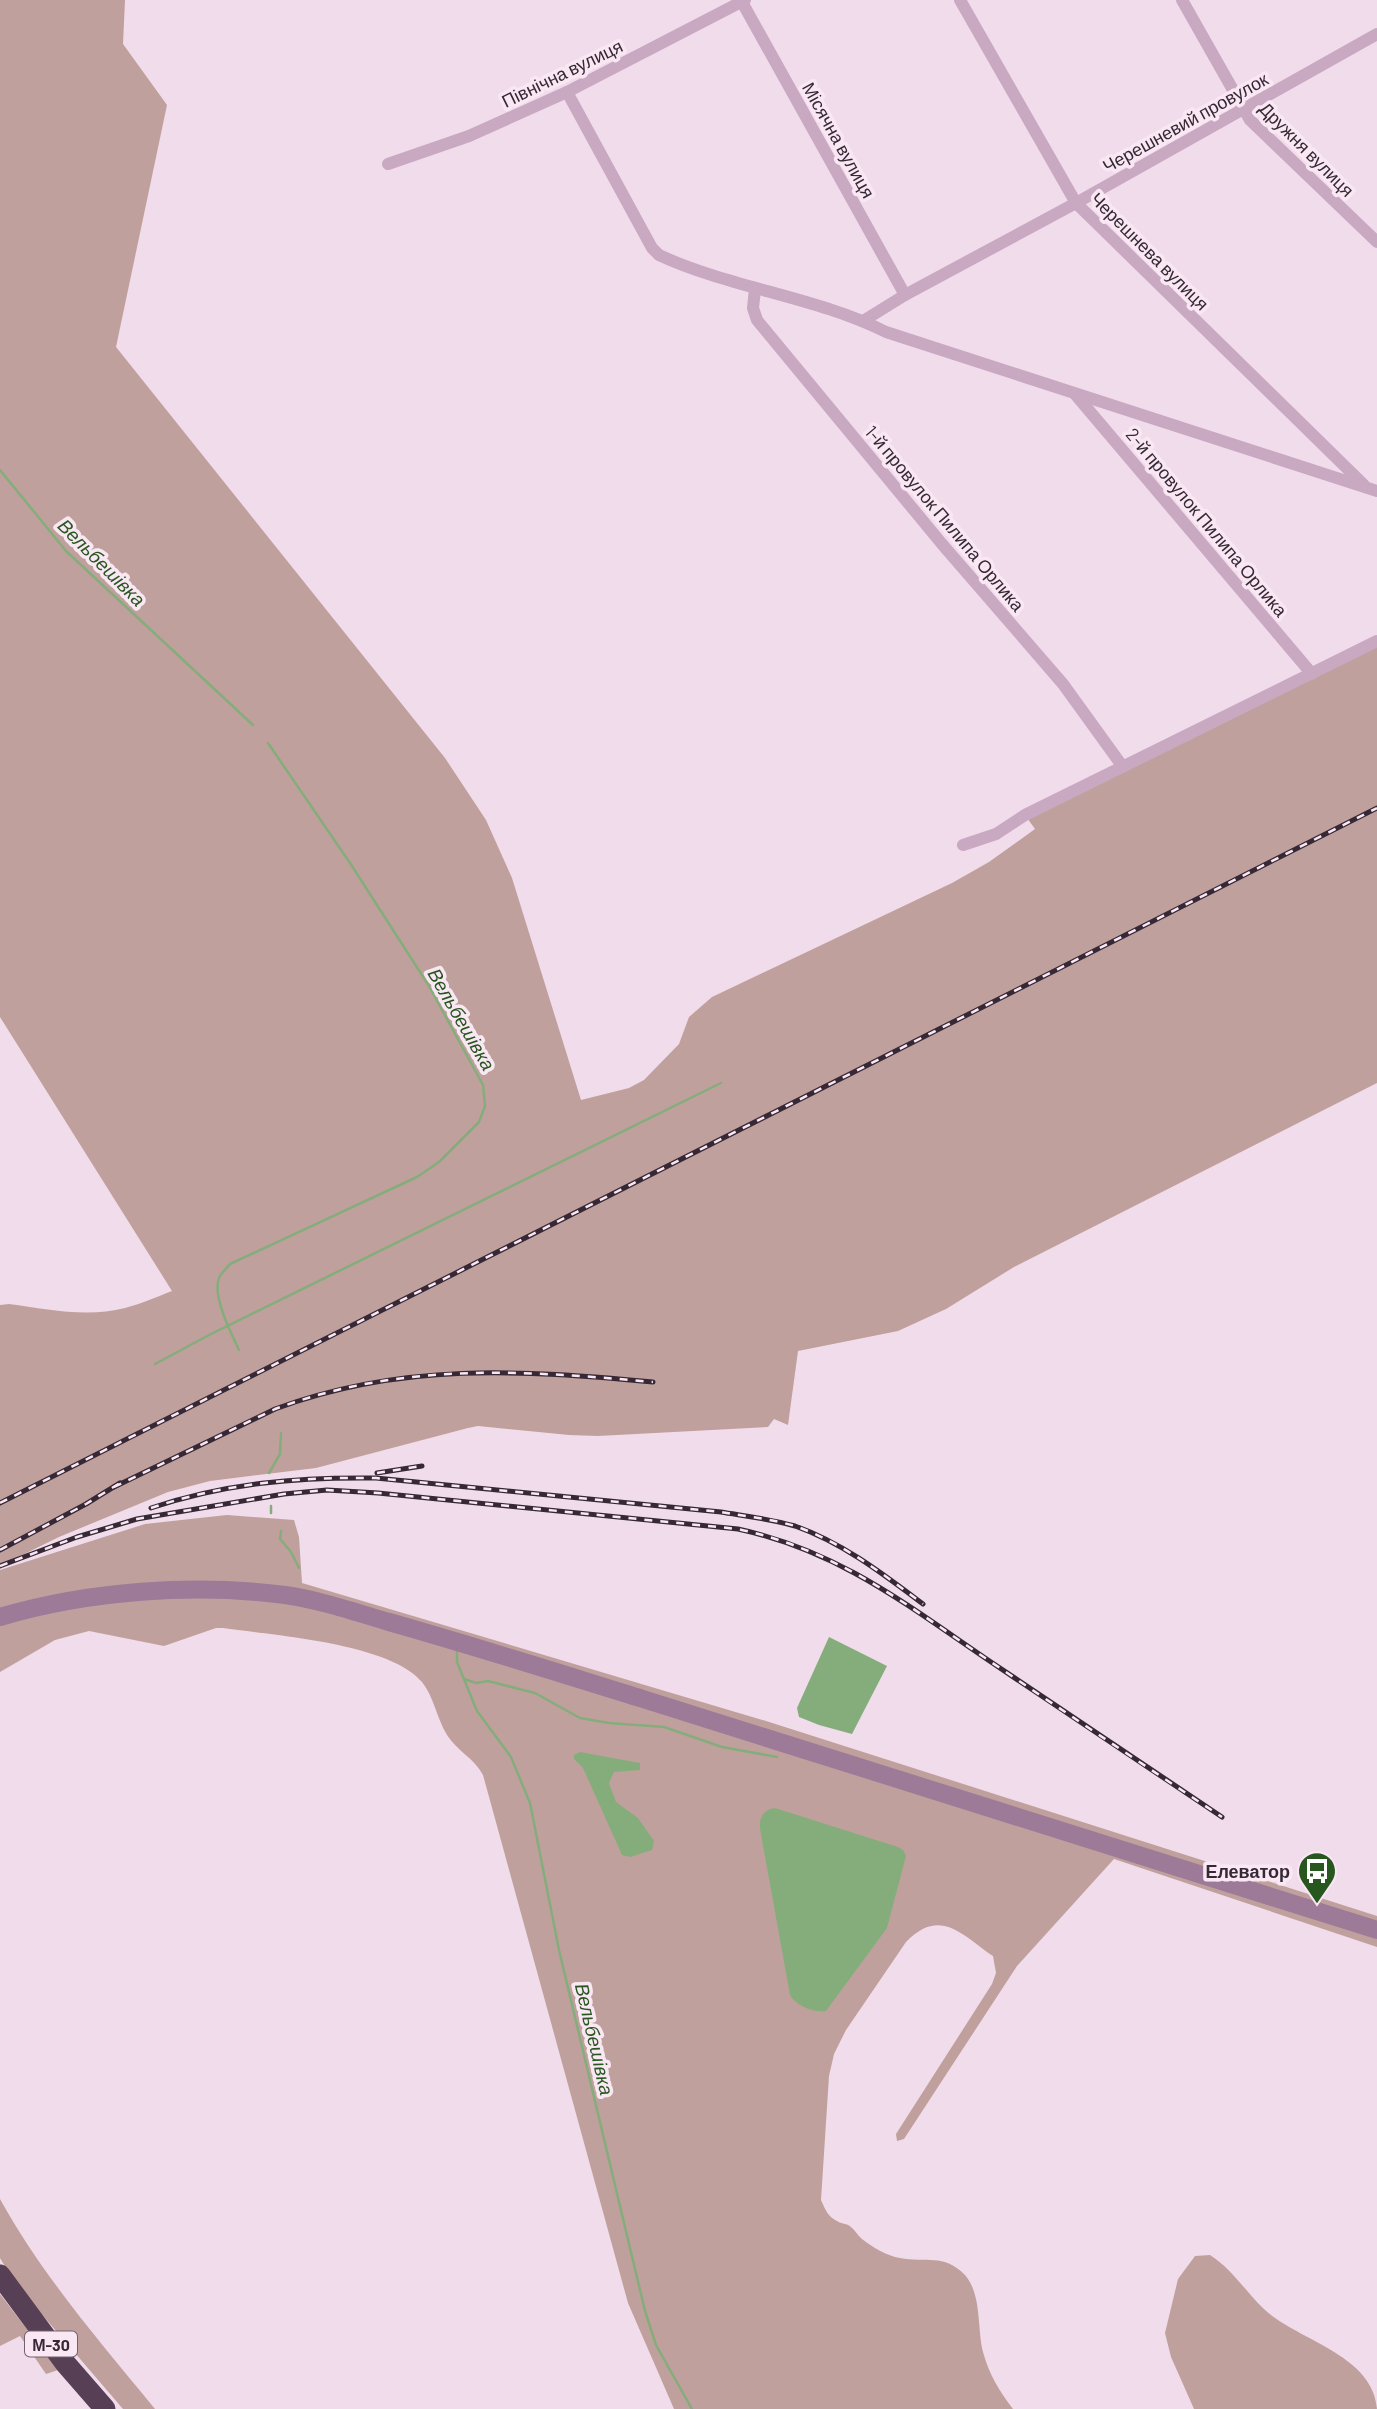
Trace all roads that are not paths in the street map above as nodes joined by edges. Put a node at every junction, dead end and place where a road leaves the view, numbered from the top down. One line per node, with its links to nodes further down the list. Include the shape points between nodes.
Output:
1 (960, 0): 8 (street, Черешнева вулиця)
2 (1182, 0): 6 (street, Дружня вулиця)
3 (743, 1): 5 (street, Північна вулиця); 11 (street, Місячна вулиця)
4 (1377, 34): 6 (street, Черешневий провулок)
5 (567, 92): 7 (street, Північна вулиця, via 469,136); 10 (street, via 655,252)
6 (1242, 110): 8 (street, Черешневий провулок); 9 (street, Дружня вулиця)
7 (388, 164)
8 (1076, 203): 11 (street, Черешневий провулок); 14 (street, Черешнева вулиця)
9 (1377, 242)
10 (755, 289): 12 (street); 17 (street, 1-й провулок Пилипа Орлика, via 757,320 1063,684)
11 (905, 295): 12 (street, Черешневий провулок)
12 (863, 321): 13 (street)
13 (1074, 394): 14 (street); 16 (street, 2-й провулок Пилипа Орлика)
14 (1372, 489)
15 (1377, 641): 16 (street)
16 (1312, 674): 17 (street)
17 (1123, 767): 18 (street, via 996,834)
18 (963, 845)
19 (0, 1617): 20 (street, via 120,1594 200,1591 307,1599)
20 (1377, 1930)
21 (0, 2276): 22 (highway, М-30)
22 (105, 2409)

